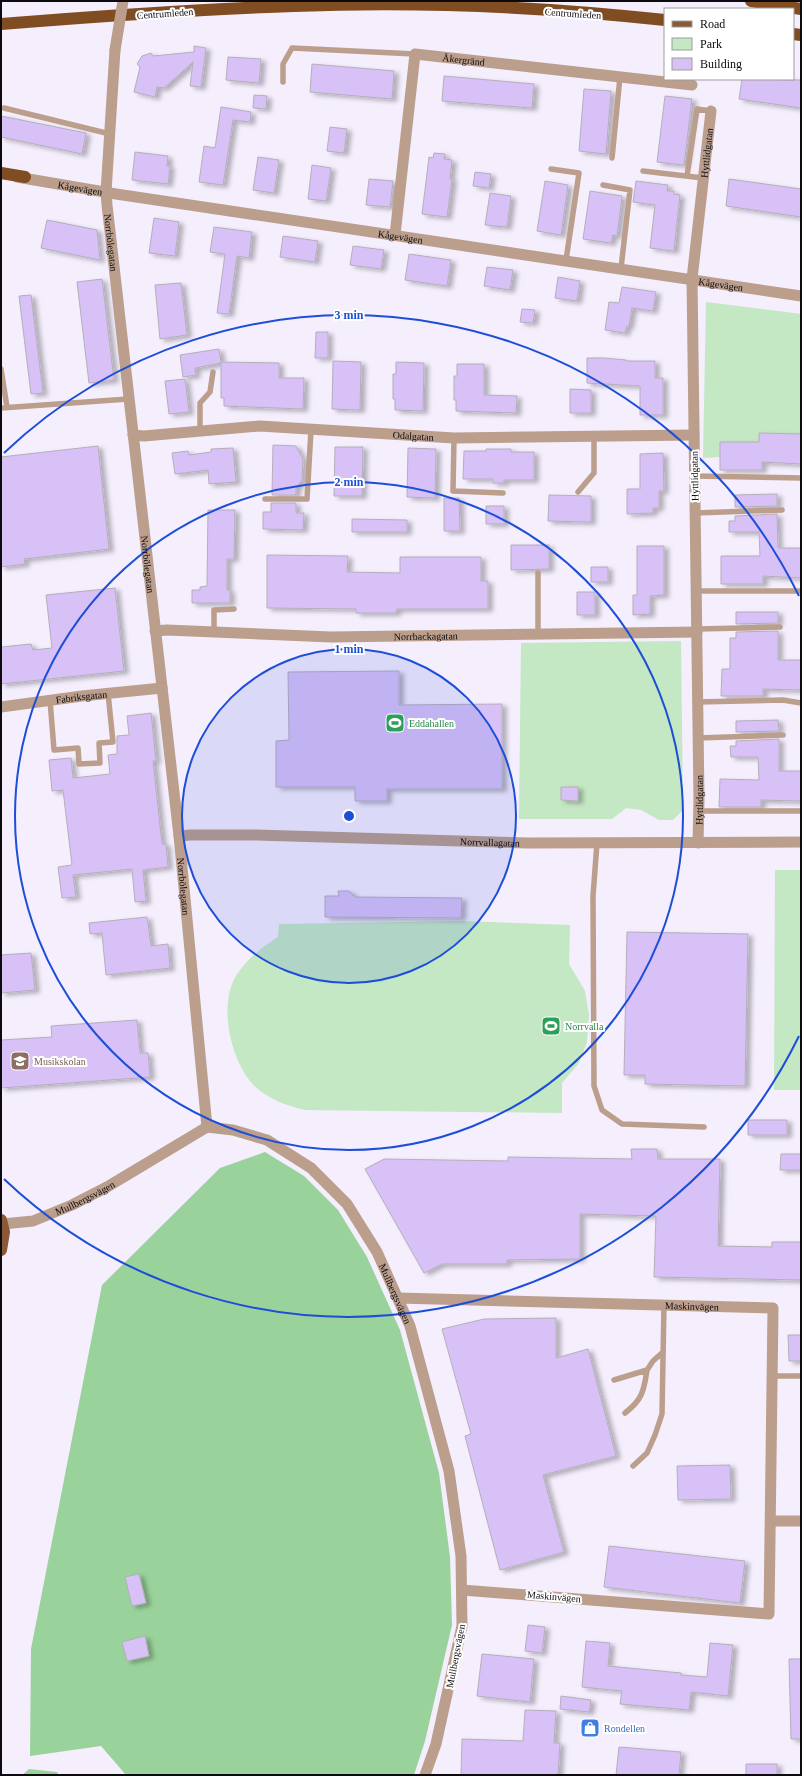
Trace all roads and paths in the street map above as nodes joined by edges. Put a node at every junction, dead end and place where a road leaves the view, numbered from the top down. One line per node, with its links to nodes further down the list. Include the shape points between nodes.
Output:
1 (122, 1): 12 (street, Norrbölegatan, bridge, via 115,50)
2 (751, 1): 3 (highway)
3 (801, 9)
4 (664, 20): 5 (highway, Centrumleden, via 495,8 346,5 221,9)
5 (1, 24)
6 (415, 54): 7 (street, Åkergränd); 8 (lane, via 292,48 283,64); 23 (street)
7 (620, 77): 9 (street, Åkergränd); 13 (lane)
8 (283, 82)
9 (692, 85)
10 (4, 108): 12 (lane)
11 (711, 111): 18 (lane, via 697,108); 20 (street, Hyttlidgatan)
12 (110, 134): 22 (street, Norrbölegatan)
13 (612, 158)
14 (551, 169): 24 (lane, via 579,173)
15 (643, 171): 18 (lane)
16 (1, 173): 19 (highway)
17 (1, 176): 19 (street, Kågevägen)
18 (687, 176): 20 (lane)
19 (25, 177): 22 (street, Kågevägen)
20 (703, 178): 26 (street, Hyttlidgatan)
21 (603, 184): 25 (lane, via 630,190)
22 (106, 192): 23 (street, Kågevägen); 30 (street, Norrbölegatan)
23 (395, 235): 24 (street, Kågevägen)
24 (566, 260): 25 (street, Kågevägen)
25 (621, 268): 26 (street, Kågevägen)
26 (692, 279): 27 (street, Kågevägen); 35 (street, Hyttlidgatan)
27 (801, 296)
28 (1, 369): 31 (lane)
29 (213, 372): 33 (lane, via 210,392 200,403)
30 (128, 399): 31 (lane); 34 (street, Norrbölegatan)
31 (4, 407)
32 (311, 430): 33 (street, Odalgatan, via 260,426); 37 (street, Odalgatan); 42 (lane, via 307,499)
33 (200, 432): 34 (street, Odalgatan, via 144,436)
34 (134, 434): 51 (street, Norrbölegatan)
35 (694, 435): 36 (street, Odalgatan); 38 (street, Hyttlidgatan)
36 (594, 437): 37 (street, Odalgatan); 40 (lane, via 594,473)
37 (454, 438): 41 (lane, via 453,491)
38 (694, 476): 39 (lane); 44 (street, Hyttlidgatan)
39 (801, 478)
40 (578, 492)
41 (503, 493)
42 (265, 499)
43 (782, 510): 44 (lane)
44 (695, 513): 46 (street, Hyttlidgatan)
45 (538, 573): 53 (lane)
46 (696, 591): 47 (lane); 50 (street, Hyttlidgatan)
47 (801, 591)
48 (234, 609): 52 (lane, via 214,610)
49 (780, 627): 50 (lane)
50 (697, 630): 53 (street, Norrbackagatan); 57 (street, Hyttlidgatan)
51 (155, 631): 52 (street, Norrbackagatan); 54 (street, Norrbölegatan)
52 (214, 632): 53 (street, Norrbackagatan, via 331,637)
53 (538, 634)
54 (162, 688): 55 (street, Fabriksgatan); 64 (street, Norrbölegatan)
55 (108, 693): 56 (street, Fabriksgatan); 56 (lane, via 113,742 99,743 100,763 79,764 78,748 54,750)
56 (50, 700): 59 (street, Fabriksgatan)
57 (697, 702): 58 (lane, via 782,700); 61 (street, Hyttlidgatan)
58 (801, 703)
59 (1, 707)
60 (783, 735): 61 (lane)
61 (698, 738): 63 (street, Hyttlidgatan)
62 (801, 810): 63 (lane)
63 (698, 811): 66 (street, Hyttlidgatan)
64 (179, 836): 67 (street, Norrvallagatan, via 256,835); 68 (street, Norrbölegatan)
65 (801, 842): 66 (street, Norrvallagatan)
66 (698, 843): 67 (street, Norrvallagatan)
67 (597, 844): 69 (lane, via 594,896 594,1086 602,1110 622,1124)
68 (207, 1127): 70 (street, Mullbergsvägen, via 72,1205 33,1221); 72 (street, Mullbergsvägen, via 233,1130 266,1140 311,1168 347,1204 377,1252)
69 (704, 1127)
70 (2, 1222): 71 (main road, via 4,1240)
71 (1, 1250)
72 (398, 1298): 73 (street, Maskinvägen); 83 (street, Mullbergsvägen, via 410,1326 449,1471 461,1556)
73 (664, 1305): 74 (lane); 76 (street, Maskinvägen, via 773,1308)
74 (663, 1352): 75 (lane, via 653,1360); 80 (lane, via 662,1414 647,1453)
75 (647, 1370): 78 (lane); 79 (lane, via 644,1388 636,1405)
76 (773, 1376): 77 (lane); 81 (street, Maskinvägen)
77 (801, 1376)
78 (614, 1380)
79 (626, 1413)
80 (633, 1466)
81 (771, 1521): 82 (street); 83 (street, Maskinvägen, via 769,1614)
82 (801, 1521)
83 (462, 1590): 84 (street, Mullbergsvägen, via 462,1626 436,1744)
84 (425, 1775)

